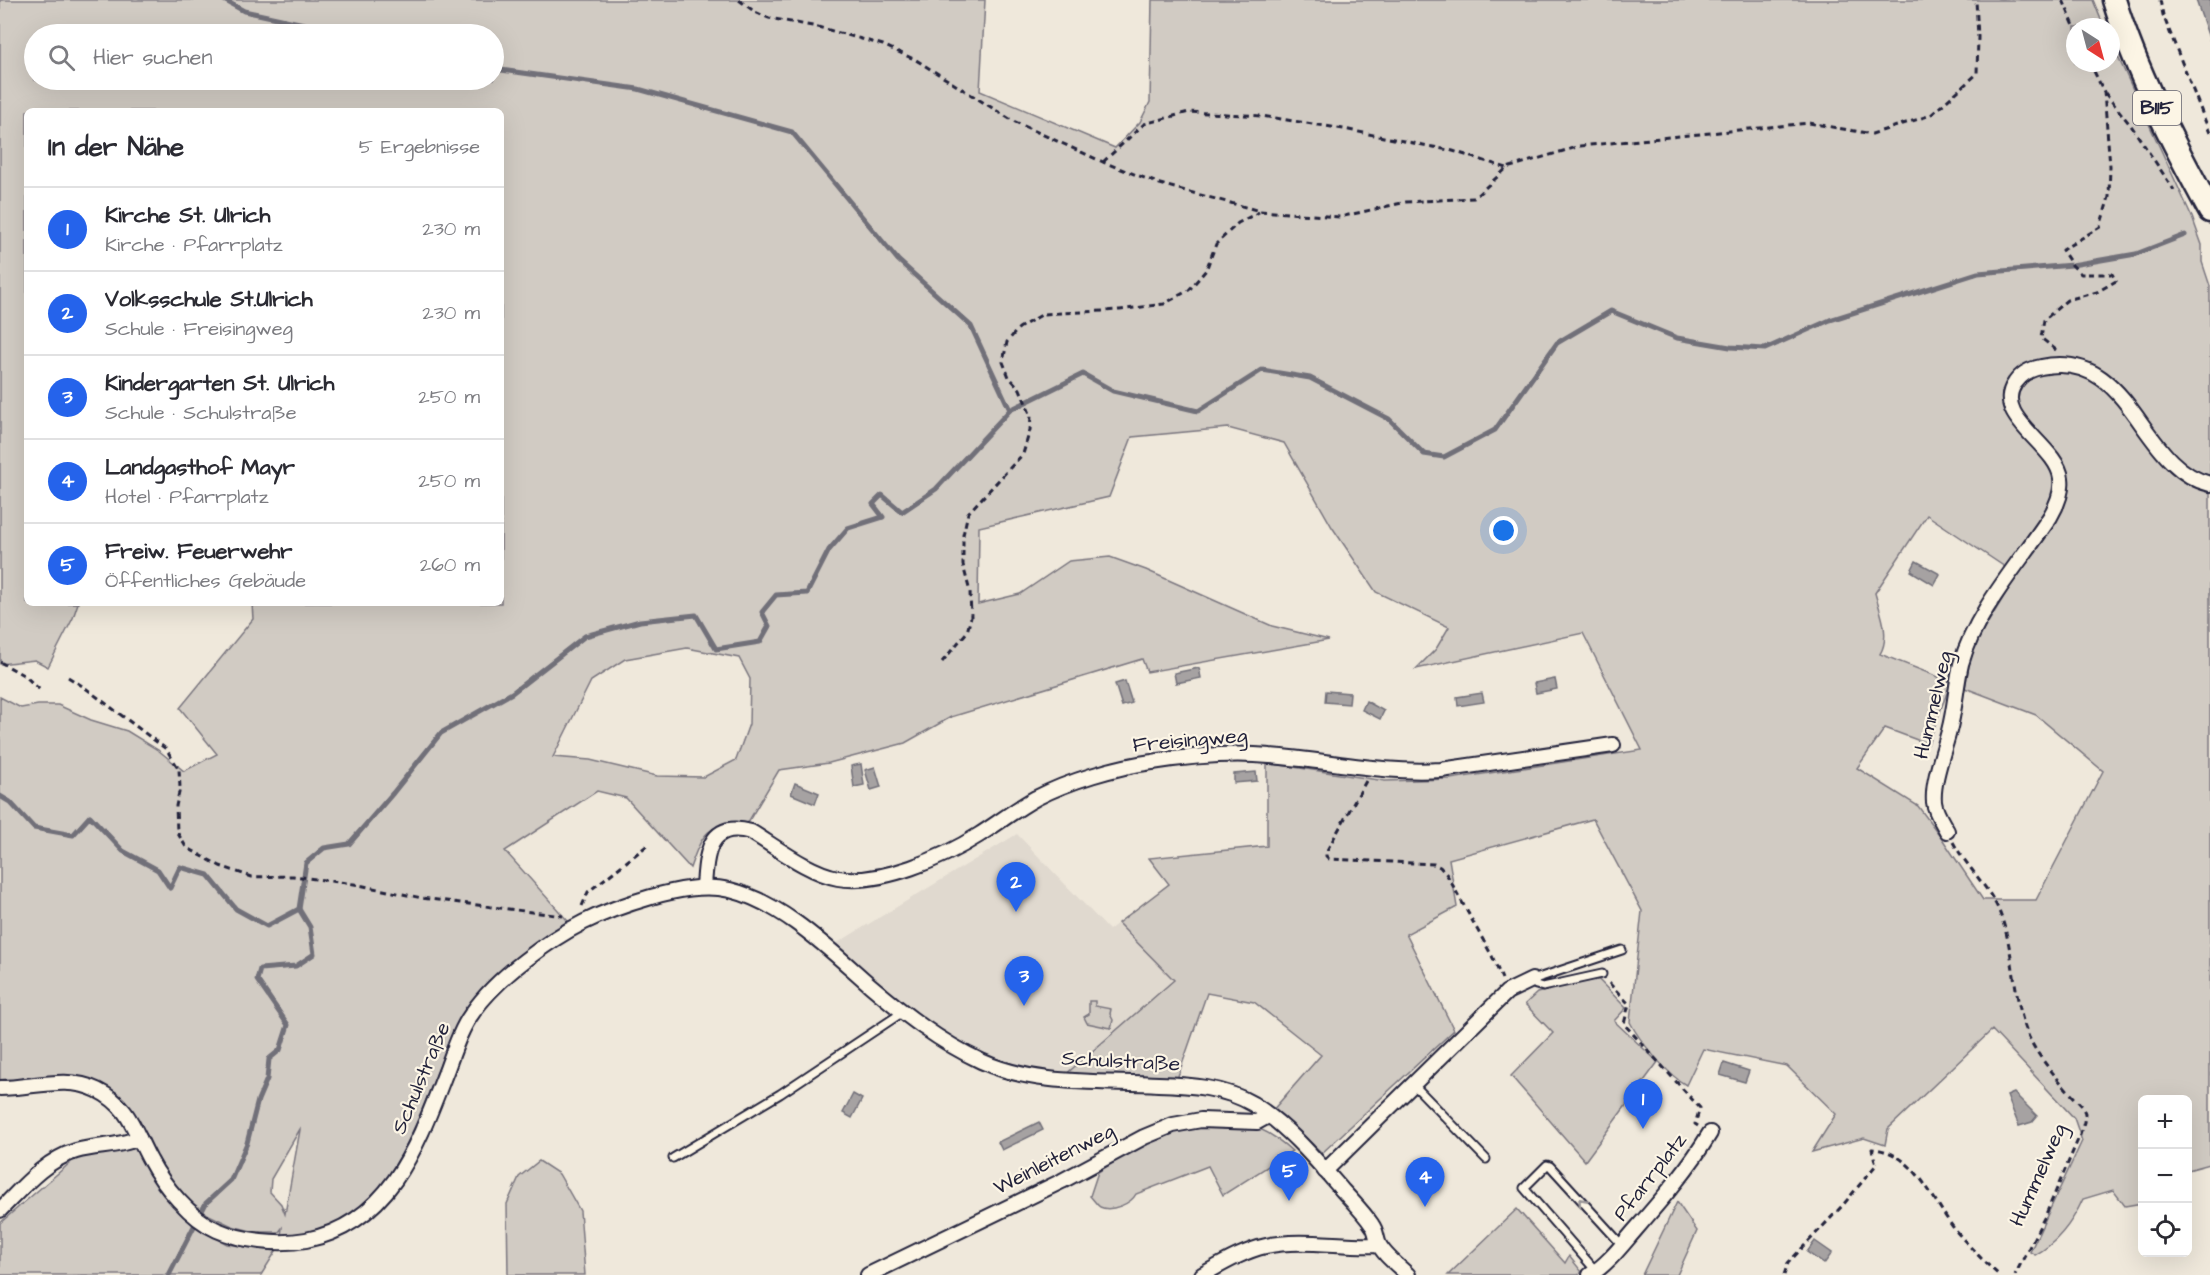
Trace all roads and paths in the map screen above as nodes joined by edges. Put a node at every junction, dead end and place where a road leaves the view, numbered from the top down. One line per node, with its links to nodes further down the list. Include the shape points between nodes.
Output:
1 (739, 0): 10 (path, via 769,18 883,45 916,60 1003,115)
2 (1976, 0): 11 (path, via 1977,75 1931,115 1872,134 1809,123 1580,146)
3 (2063, 0): 6 (path)
4 (2114, 0): 13 (main road, B115, via 2146,83)
5 (2160, 0): 9 (path)
6 (2071, 18)
7 (2094, 72): 8 (path)
8 (2104, 92): 12 (path); 15 (path, via 2109,197 2100,227 2062,250 2081,274 2112,274 2116,281 2097,292 2067,300 2044,320 2041,338 2051,348 2071,356)
9 (2210, 133)
10 (1103, 162): 11 (path, via 1144,124 1189,112 1262,116 1344,129 1453,151); 14 (path, via 1160,184)
11 (1507, 168): 14 (path, via 1474,198 1406,202 1340,217)
12 (2177, 194)
13 (2210, 211)
14 (1260, 212): 18 (path, via 1238,223 1216,244 1206,270 1189,290 1164,304 1043,314 1019,328 1007,342 1003,362 1031,416 1030,430 1023,454 968,513 963,565 971,617 967,632)
15 (2077, 367): 16 (street, Hummelweg, via 2115,389 2181,471); 23 (street, Hummelweg, via 2042,366 2030,370 2010,392 2013,412 2020,423 2043,445 2058,467 2061,491 2050,516 2001,584 1961,665 1954,714 1935,789 1934,803)
16 (2210, 484)
17 (0, 662): 20 (path)
18 (942, 662)
19 (68, 677): 26 (path, via 166,749 179,769 177,832 186,847 220,866 252,877 309,878)
20 (40, 690)
21 (1613, 745): 22 (street, Freisingweg, via 1441,770)
22 (1372, 770): 25 (street, Freisingweg, via 1268,755 1210,756 1132,765 1044,794 970,841 918,865 855,879 821,873 751,832 728,829 718,835 705,856); 30 (path, via 1326,856 1440,867 1492,956)
23 (1947, 831): 49 (path, Hummelweg, via 1999,911 2028,1035 2085,1113 2067,1167)
24 (649, 844): 26 (path, via 588,892 582,906)
25 (704, 887): 26 (street, Schulstraße, via 625,904); 31 (street, Schulstraße, via 749,896 778,912 830,949)
26 (582, 921): 36 (street, Schulstraße, via 522,962 471,1013 405,1166 389,1190 343,1226 320,1237 298,1241 244,1238 215,1230 186,1207 165,1183)
27 (1622, 950): 29 (lane)
28 (1602, 974): 29 (lane, via 1543,987); 35 (path, via 1629,1005 1624,1024 1700,1108 1695,1124)
29 (1532, 980): 30 (street)
30 (1507, 992): 32 (street)
31 (903, 1012): 34 (street, Schulstraße, via 959,1050 1015,1073 1042,1078 1197,1086 1226,1092); 37 (lane, via 780,1094)
32 (1414, 1085): 38 (lane); 39 (street)
33 (0, 1088): 36 (street, Schulstraße, via 65,1083 95,1089 125,1112)
34 (1268, 1116): 39 (street, Schulstraße); 44 (street, Weinleitenweg, via 1257,1122 1201,1120 1173,1125)
35 (1710, 1133): 42 (street, Pfarrplatz, via 1683,1174)
36 (139, 1138): 40 (street, via 60,1157)
37 (673, 1158)
38 (1486, 1159)
39 (1325, 1171): 41 (street, via 1371,1222)
40 (0, 1210)
41 (1378, 1245): 45 (street, via 1267,1245); 46 (street)
42 (1622, 1245): 43 (street, Pfarrplatz); 43 (lane, Pfarrplatz, one-way to 43, via 1546,1165 1524,1188)
43 (1593, 1273)
44 (868, 1275)
45 (1202, 1275)
46 (1408, 1275)
47 (1784, 1275): 48 (path, via 1788,1263 1876,1165 1872,1149 1891,1153 1908,1163 1957,1231)
48 (1999, 1275)
49 (2015, 1275)

